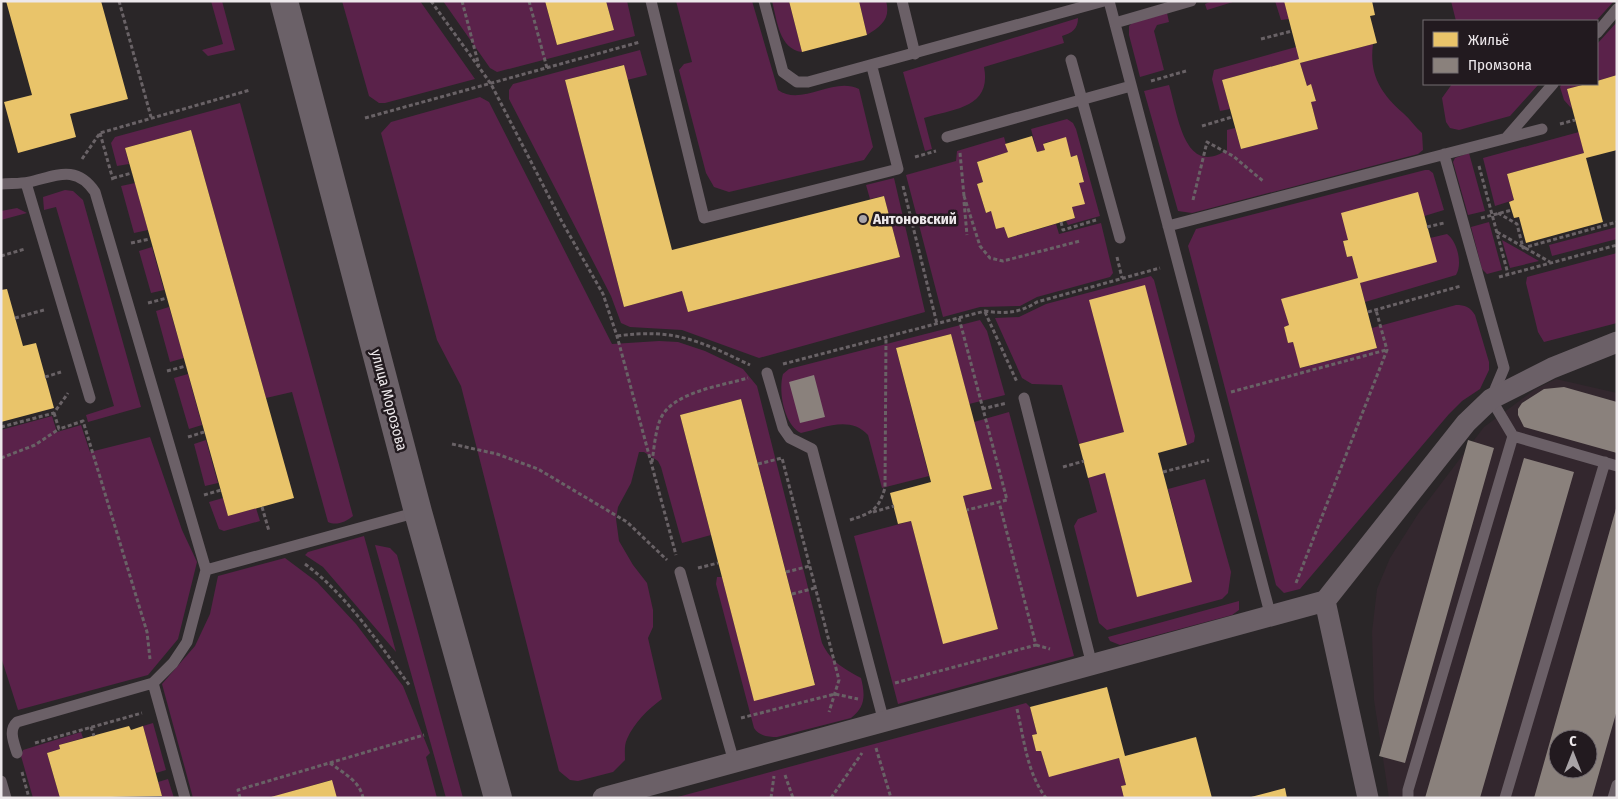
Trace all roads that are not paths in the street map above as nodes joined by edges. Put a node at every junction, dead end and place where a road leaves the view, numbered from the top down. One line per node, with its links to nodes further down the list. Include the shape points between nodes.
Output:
1 (284, 1): 33 (main road, улица Морозова)
2 (650, 1): 13 (lane, via 704,218 898,169)
3 (764, 1): 13 (lane, via 787,77 797,82 808,82)
4 (902, 1): 11 (lane)
5 (1104, 1): 11 (lane)
6 (1109, 1): 9 (lane)
7 (1191, 1): 9 (lane)
8 (1617, 9): 10 (lane)
9 (1115, 23): 15 (lane)
10 (1598, 32)
11 (915, 54): 13 (lane)
12 (1071, 60): 16 (lane)
13 (872, 66)
14 (1552, 85): 19 (lane)
15 (1131, 86): 16 (lane); 23 (lane)
16 (1083, 99): 18 (lane); 24 (lane)
17 (1542, 129): 19 (lane)
18 (946, 136)
19 (1506, 138): 20 (lane)
20 (1444, 154): 23 (lane); 29 (lane, via 1458,222 1504,368)
21 (26, 183): 22 (lane); 27 (lane); 34 (lane, via 58,174 72,174 87,181 95,192)
22 (1, 184)
23 (1168, 226): 37 (lane, via 1228,455)
24 (1120, 238)
25 (1617, 342): 29 (street, via 1552,368)
26 (767, 373): 40 (lane, via 783,428 790,438 812,449 875,688)
27 (90, 398)
28 (1024, 398): 38 (lane)
29 (1491, 399): 30 (lane); 36 (street, via 1466,423)
30 (1513, 436): 31 (lane); 50 (lane)
31 (1605, 462): 32 (lane); 51 (lane)
32 (1617, 466)
33 (418, 512): 34 (lane); 47 (main road, улица Морозова)
34 (206, 570): 39 (lane, via 187,642 173,663)
35 (680, 572): 42 (lane)
36 (1325, 601): 37 (street); 49 (street)
37 (1277, 615): 38 (street)
38 (1092, 665): 40 (street)
39 (153, 683): 41 (lane, via 17,722 11,731); 46 (lane)
40 (878, 729): 42 (street, via 821,738)
41 (16, 751)
42 (734, 762): 48 (street)
43 (1, 781): 45 (lane)
44 (1617, 785): 52 (lane)
45 (6, 798)
46 (185, 798)
47 (498, 798)
48 (603, 798)
49 (1368, 798)
50 (1408, 798)
51 (1506, 798)
52 (1613, 798)

